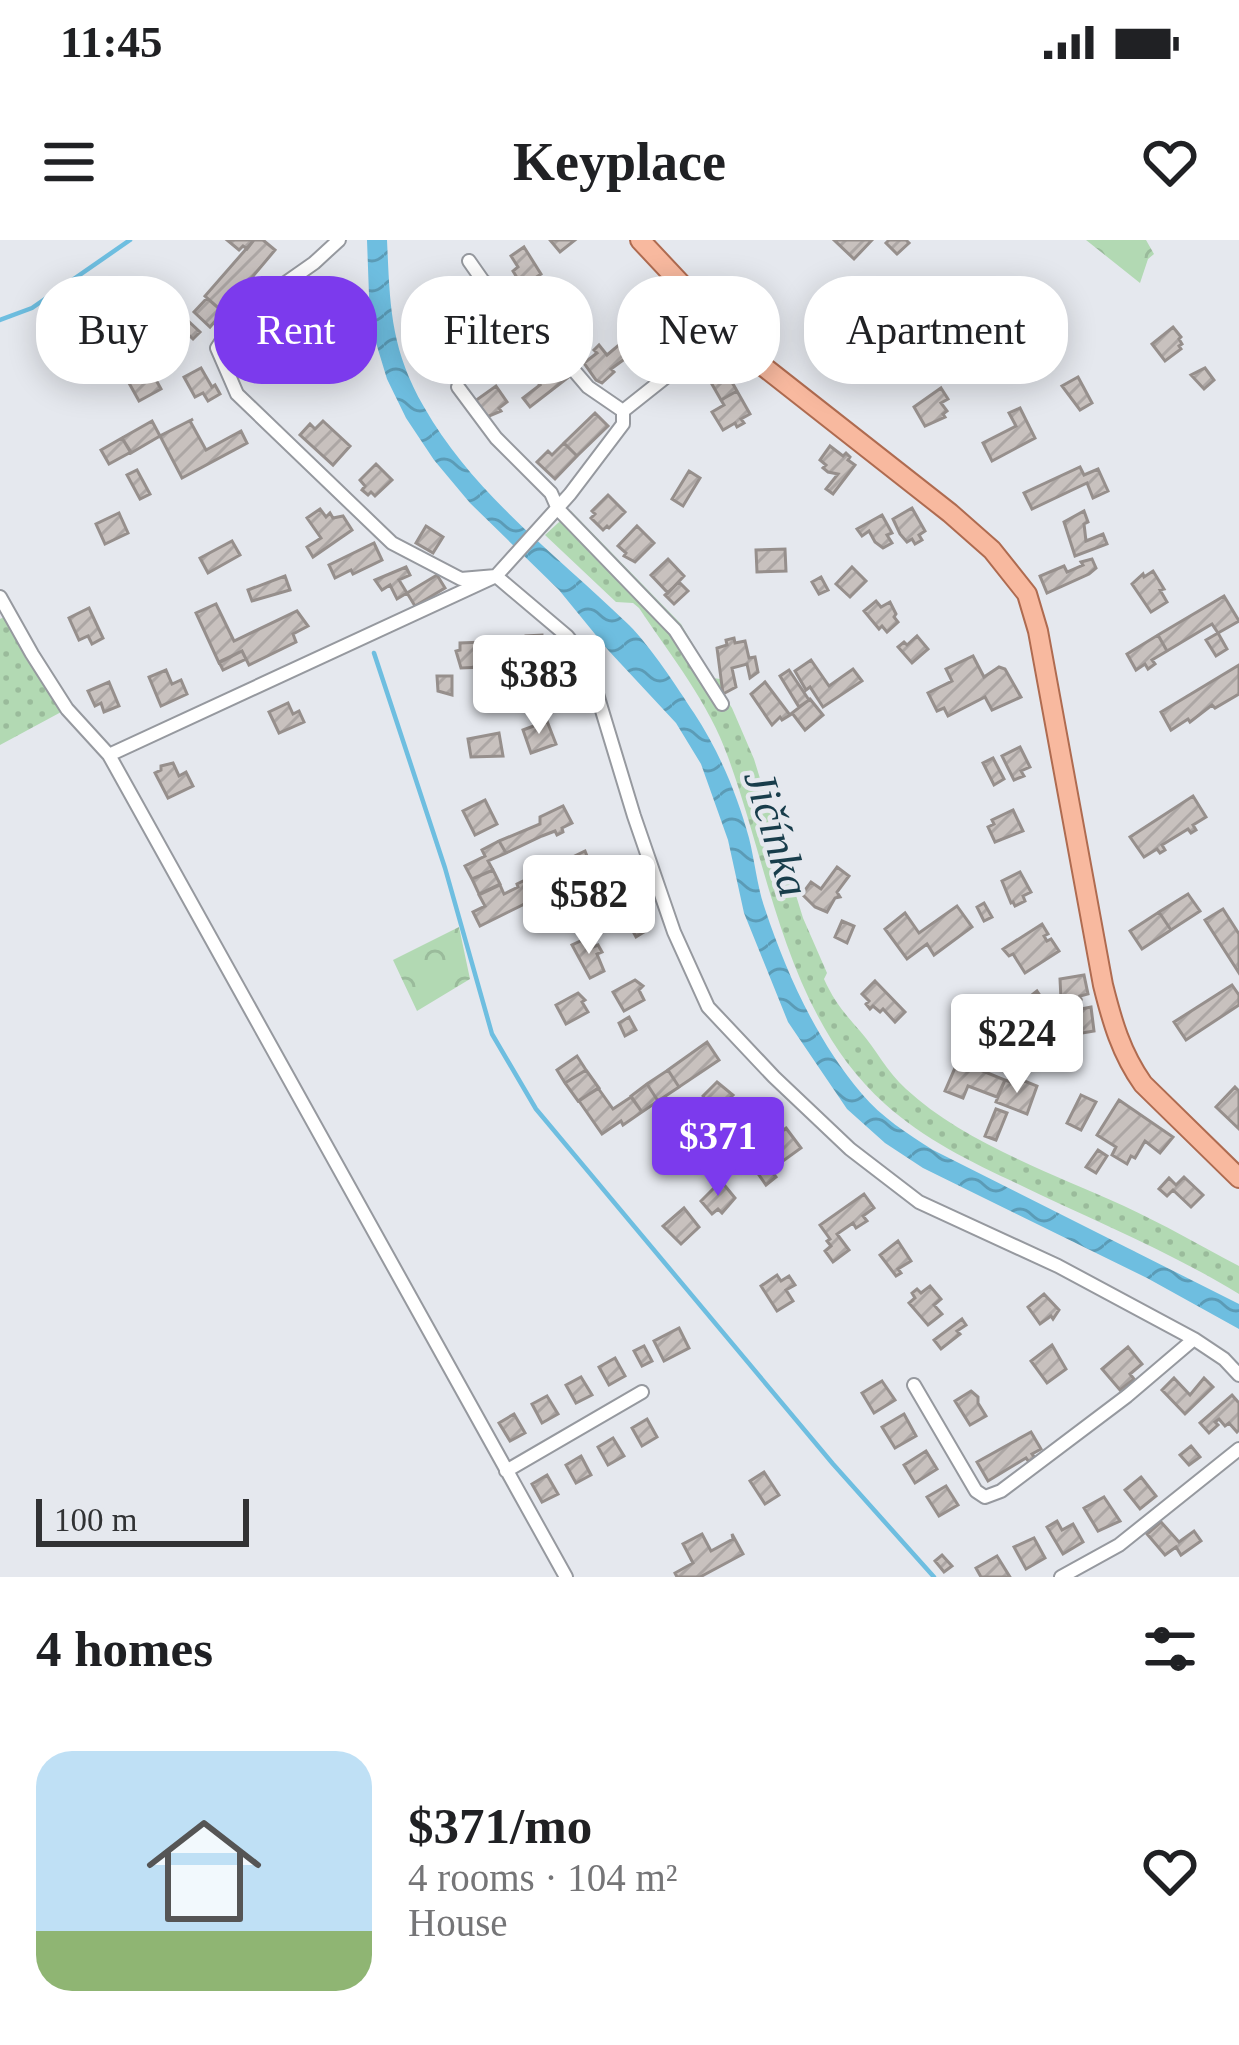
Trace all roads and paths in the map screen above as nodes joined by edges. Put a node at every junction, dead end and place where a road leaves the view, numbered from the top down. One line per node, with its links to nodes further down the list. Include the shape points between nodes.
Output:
1 (339, 240): 10 (street, via 237,317 217,348 237,394 392,543 461,579)
2 (640, 240): 4 (main road)
3 (469, 261): 8 (street, via 588,387)
4 (673, 276)
5 (780, 381): 14 (main road, via 979,537 1027,594 1113,1027 1143,1084)
6 (654, 384): 8 (street)
7 (458, 387): 9 (street, via 551,493)
8 (623, 411): 9 (street, via 622,424)
9 (554, 514): 10 (street); 12 (street, via 675,630)
10 (496, 576): 13 (street); 15 (street, via 586,662 674,932 708,1006 850,1149 919,1202)
11 (0, 598): 13 (street, via 68,709)
12 (722, 704)
13 (109, 755): 20 (street)
14 (1239, 1178)
15 (1194, 1340): 16 (street); 17 (street, via 985,1497)
16 (1239, 1375)
17 (914, 1385)
18 (642, 1392): 20 (street)
19 (1239, 1449): 22 (street, via 1119,1544)
20 (506, 1471): 21 (street)
21 (566, 1577)
22 (1061, 1577)

